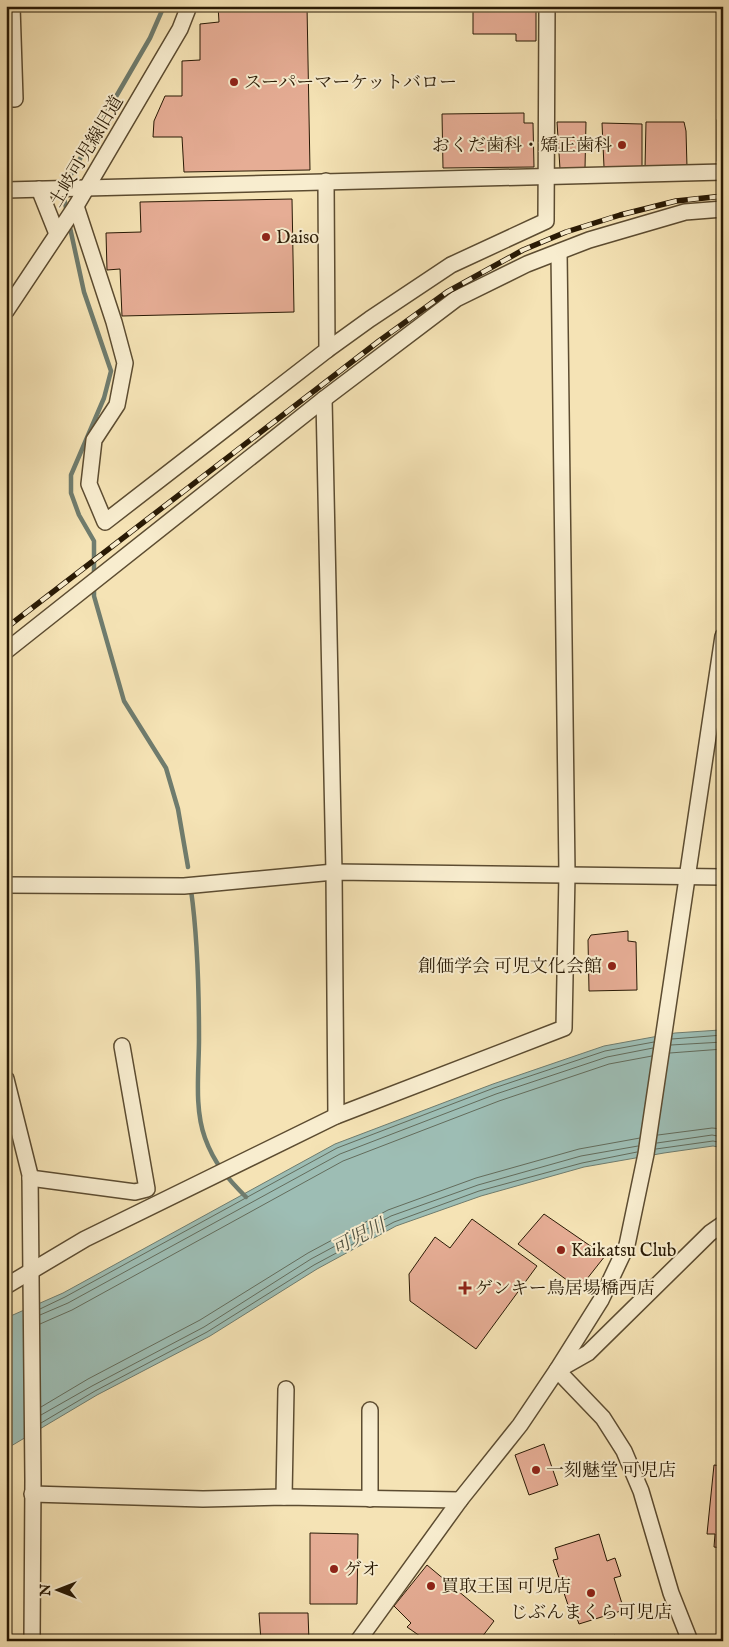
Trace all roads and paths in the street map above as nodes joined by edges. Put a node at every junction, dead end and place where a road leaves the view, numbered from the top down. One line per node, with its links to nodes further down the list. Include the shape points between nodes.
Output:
1 (12, 6): 4 (street, via 15,99)
2 (189, 6): 8 (street, 土岐可児線旧道, via 180,29)
3 (548, 6): 6 (street)
4 (6, 99)
5 (723, 172): 6 (street)
6 (546, 177): 7 (street); 16 (street, via 546,221 451,264)
7 (326, 180): 8 (street); 16 (street)
8 (86, 187): 9 (street); 11 (street, 土岐可児線旧道)
9 (39, 189): 10 (street); 13 (street)
10 (6, 190)
11 (76, 206): 13 (street, 土岐可児線旧道); 16 (street, via 125,363 117,405 94,440 89,484 105,522)
12 (723, 209): 14 (street, via 685,212)
13 (59, 231): 15 (street, 土岐可児線旧道)
14 (559, 252): 17 (street, via 456,299); 21 (street)
15 (6, 311)
16 (327, 350)
17 (324, 399): 19 (street); 20 (street)
18 (723, 636): 22 (street)
19 (6, 651)
20 (334, 872): 21 (street); 24 (street, via 184,886); 27 (street)
21 (567, 874): 22 (street); 27 (street, via 564,1028)
22 (687, 877): 23 (street); 32 (street, via 646,1154 627,1245 601,1300)
23 (723, 877)
24 (6, 885)
25 (122, 1046): 28 (street, via 147,1188 134,1192)
26 (6, 1079): 28 (street)
27 (336, 1116): 30 (street, via 85,1239)
28 (30, 1178): 30 (street)
29 (723, 1224): 32 (street, via 588,1353)
30 (31, 1270): 31 (street); 35 (street)
31 (6, 1286)
32 (557, 1370): 38 (street, via 520,1425); 41 (street, via 603,1418 624,1451 641,1491 671,1593)
33 (286, 1389): 36 (street)
34 (370, 1410): 37 (street)
35 (33, 1487): 36 (street, via 203,1499); 39 (street)
36 (284, 1497): 37 (street)
37 (370, 1499): 38 (street)
38 (460, 1500): 40 (street)
39 (32, 1641)
40 (358, 1641)
41 (690, 1641)

